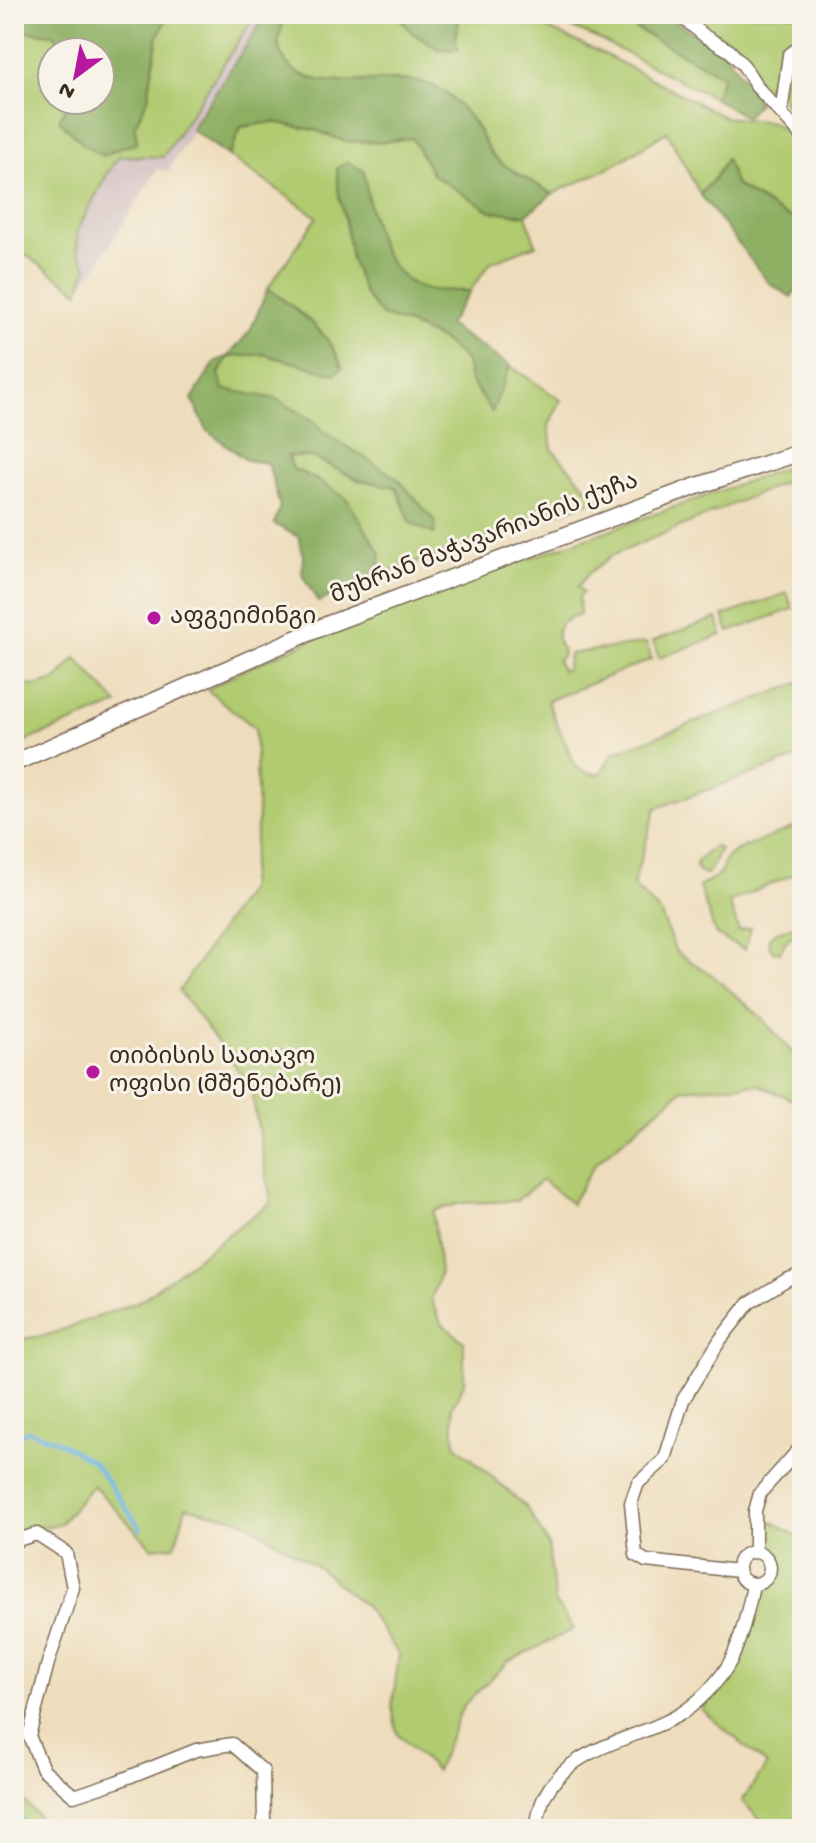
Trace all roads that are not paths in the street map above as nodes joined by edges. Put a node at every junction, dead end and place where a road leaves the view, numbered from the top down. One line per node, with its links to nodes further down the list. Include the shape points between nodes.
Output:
1 (678, 14): 3 (street, via 730,51)
2 (802, 45): 3 (street, via 789,55)
3 (781, 113): 4 (street)
4 (802, 136)
5 (802, 452): 6 (main road, მუხრან მაჭავარიანის ქუჩა, via 694,487 329,624)
6 (14, 763)
7 (802, 1274): 11 (street, via 749,1303 720,1340 683,1400 665,1459 638,1483 631,1503 636,1555 646,1561)
8 (802, 1446): 10 (street, via 760,1493)
9 (14, 1541): 13 (street, via 37,1534 66,1553 73,1588 29,1736 43,1769 74,1796 196,1750 232,1744 263,1771)
10 (755, 1552): 11 (street, via 744,1555); 12 (street, via 764,1555 770,1567 765,1579)
11 (738, 1571): 12 (street)
12 (753, 1584): 14 (street, via 731,1661 708,1691 677,1716 589,1752 560,1774 545,1795)
13 (262, 1829)
14 (536, 1829)

